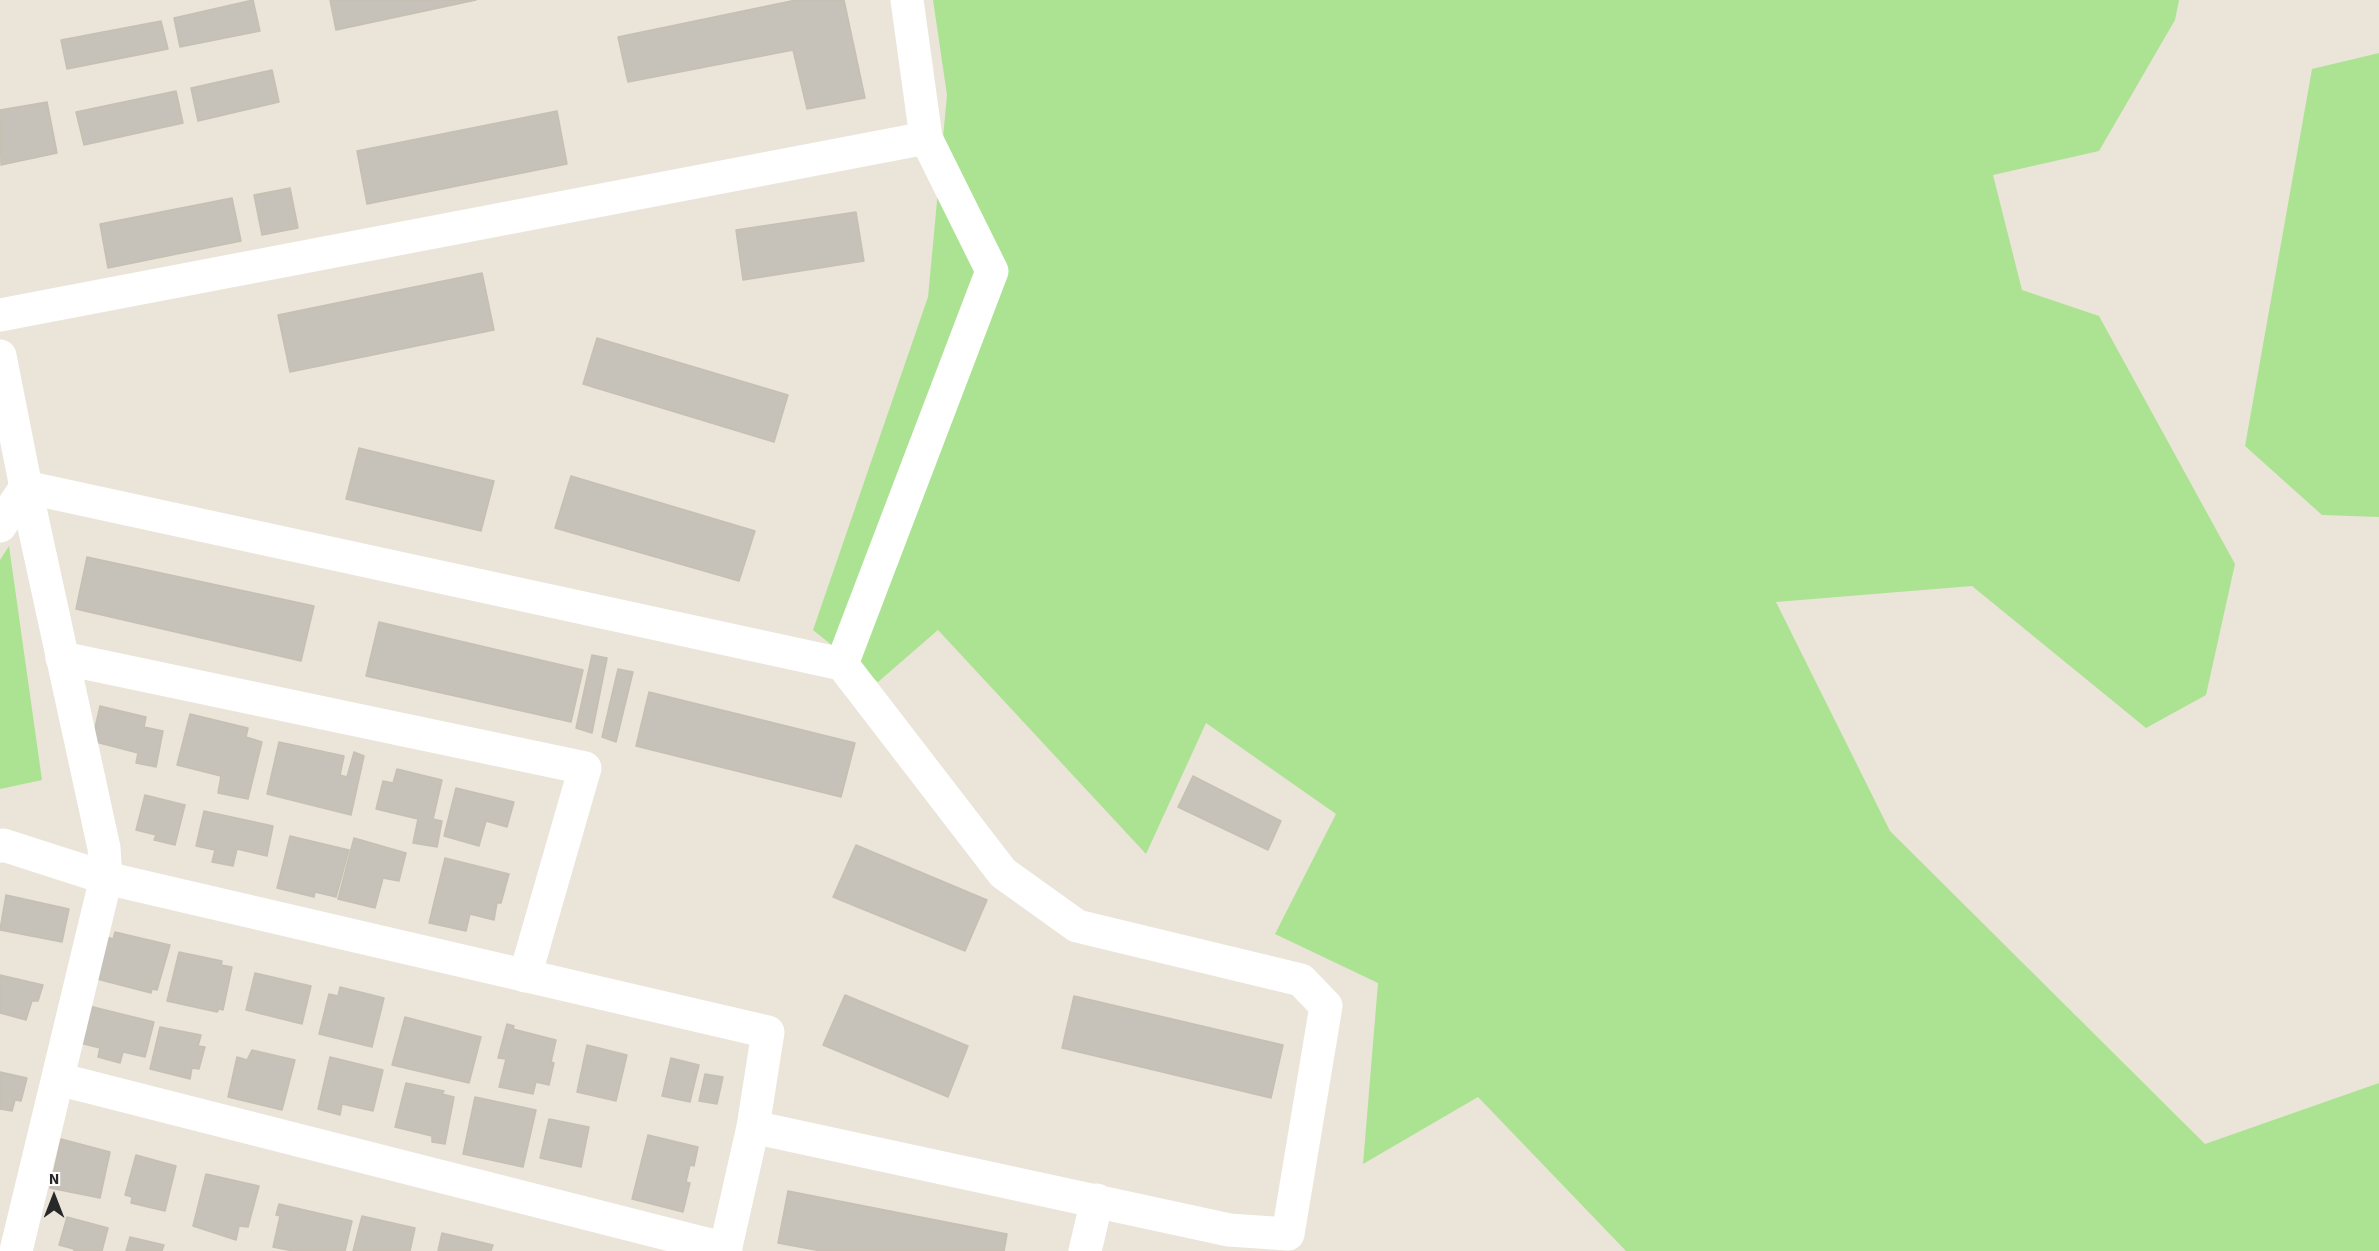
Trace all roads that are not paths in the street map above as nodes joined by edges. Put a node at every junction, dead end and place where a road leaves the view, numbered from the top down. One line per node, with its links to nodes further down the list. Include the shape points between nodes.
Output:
1 (907, 0): 2 (street)
2 (926, 138): 3 (street); 8 (street, via 992,271)
3 (0, 315)
4 (0, 356): 5 (street)
5 (26, 487): 6 (street); 7 (street); 8 (street)
6 (0, 525)
7 (62, 658): 10 (street, via 104,848); 11 (street, via 585,768)
8 (842, 664): 14 (street, via 1003,873 1077,927 1300,980 1326,1006 1288,1234 1229,1230)
9 (0, 846): 10 (street)
10 (106, 878): 11 (street); 12 (street)
11 (525, 976): 13 (street, via 768,1032)
12 (58, 1079): 15 (street); 16 (street)
13 (753, 1127): 14 (street); 15 (street)
14 (1097, 1200): 17 (street)
15 (725, 1250)
16 (16, 1251)
17 (1085, 1251)

